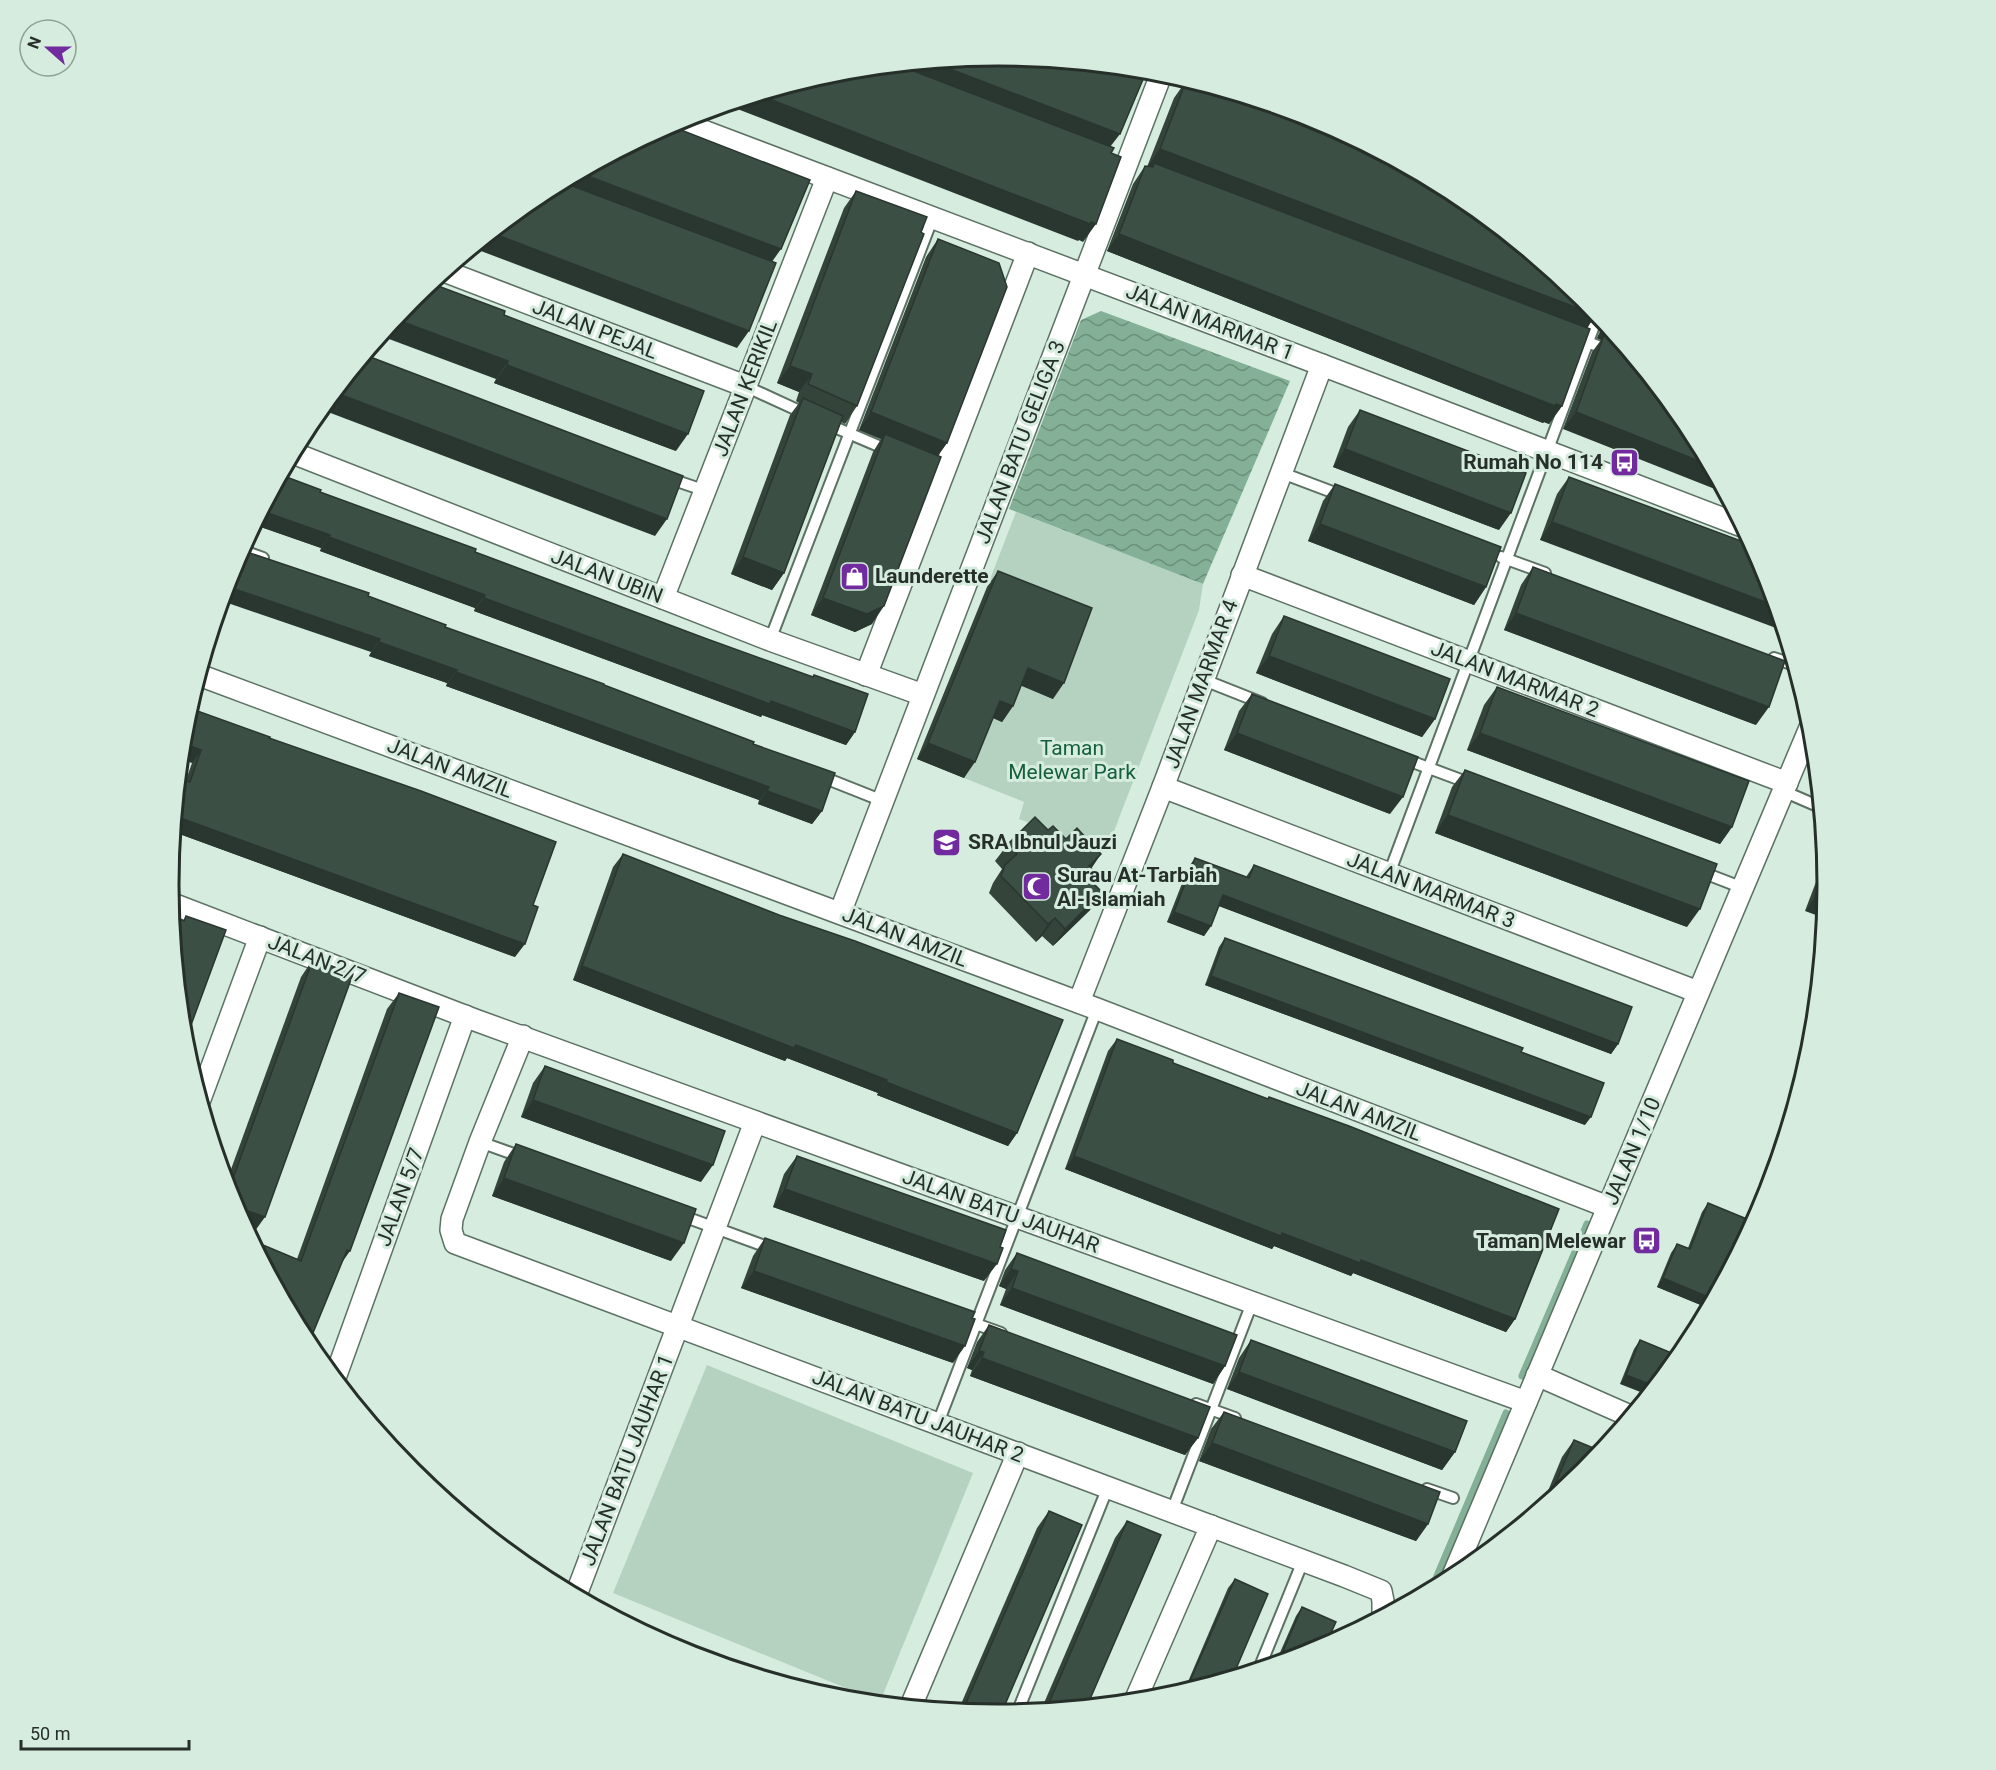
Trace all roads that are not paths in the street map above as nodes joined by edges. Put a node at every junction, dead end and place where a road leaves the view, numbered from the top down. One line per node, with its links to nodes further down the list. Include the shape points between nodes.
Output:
1 (1158, 82): 7 (street, JALAN BATU GELIGA 3)
2 (690, 126): 3 (street, JALAN MARMAR 1)
3 (827, 178): 4 (street, JALAN MARMAR 1); 13 (street, JALAN KERIKIL, via 782,279)
4 (933, 217): 5 (street, JALAN MARMAR 1); 14 (lane)
5 (1028, 254): 7 (street, JALAN MARMAR 1); 34 (street, via 939,470)
6 (452, 274): 13 (street, JALAN PEJAL)
7 (1084, 275): 12 (street, JALAN MARMAR 1); 37 (street, JALAN BATU GELIGA 3)
8 (1595, 324): 10 (lane)
9 (1566, 334): 10 (lane)
10 (1588, 342): 11 (lane); 15 (lane)
11 (1617, 353)
12 (1322, 364): 15 (street, JALAN MARMAR 1); 18 (street, JALAN MARMAR 4)
13 (745, 386): 14 (lane); 20 (street, JALAN KERIKIL)
14 (849, 434): 16 (lane); 30 (lane)
15 (1547, 451): 22 (street, JALAN MARMAR 1); 25 (lane)
16 (902, 455)
17 (301, 456): 29 (street, JALAN UBIN)
18 (1282, 472): 21 (lane); 27 (street, JALAN MARMAR 4)
19 (661, 475): 20 (lane)
20 (705, 491): 29 (street, JALAN KERIKIL)
21 (1357, 501)
22 (1733, 522)
23 (1486, 551): 25 (lane)
24 (249, 553): 26 (lane)
25 (1507, 559): 28 (lane); 32 (lane)
26 (274, 562)
27 (1242, 575): 32 (street, JALAN MARMAR 2); 36 (street, JALAN MARMAR 4)
28 (1551, 575)
29 (663, 598): 30 (street, JALAN UBIN)
30 (770, 640): 34 (street, JALAN UBIN)
31 (1761, 653): 33 (lane)
32 (1469, 661): 41 (lane); 44 (street, JALAN MARMAR 2)
33 (1786, 662)
34 (866, 675): 37 (street, JALAN UBIN)
35 (206, 678): 52 (street, JALAN AMZIL)
36 (1204, 680): 38 (lane); 43 (street, JALAN MARMAR 4)
37 (923, 695): 46 (street, JALAN BATU GELIGA 3)
38 (1268, 705)
39 (1804, 742): 44 (street, JALAN 1/10)
40 (1397, 756): 41 (lane)
41 (1429, 768): 45 (lane); 49 (lane)
42 (806, 770): 46 (lane)
43 (1163, 787): 49 (street, JALAN MARMAR 3); 55 (street, JALAN MARMAR 4)
44 (1785, 787): 47 (lane); 50 (street, JALAN 1/10)
45 (1485, 790)
46 (883, 801): 52 (street, JALAN BATU GELIGA 3)
47 (1812, 803)
48 (1687, 866): 50 (lane)
49 (1389, 874): 54 (street, JALAN MARMAR 3)
50 (1743, 888): 54 (street, JALAN 1/10)
51 (180, 907): 53 (street, JALAN 2/7)
52 (840, 913): 55 (street, JALAN AMZIL)
53 (260, 937): 56 (street, JALAN 2/7); 58 (street)
54 (1698, 992): 62 (street, JALAN 1/10)
55 (1088, 1006): 62 (street, JALAN AMZIL); 64 (lane)
56 (470, 1018): 57 (street, JALAN BATU JAUHAR); 72 (street, JALAN 5/7)
57 (523, 1036): 59 (street, JALAN BATU JAUHAR); 60 (street)
58 (205, 1087)
59 (755, 1122): 64 (street, JALAN BATU JAUHAR); 65 (street, JALAN BATU JAUHAR 1)
60 (480, 1142): 61 (lane); 70 (street, JALAN BATU JAUHAR 2, via 452,1219 455,1243)
61 (536, 1162)
62 (1608, 1207): 73 (street, JALAN 1/10)
63 (670, 1211): 65 (lane)
64 (1017, 1217): 67 (street, JALAN BATU JAUHAR); 69 (lane)
65 (715, 1228): 66 (lane); 70 (street, JALAN BATU JAUHAR 1)
66 (780, 1252)
67 (1252, 1303): 75 (street, JALAN BATU JAUHAR); 76 (lane)
68 (955, 1316): 69 (lane)
69 (976, 1324): 71 (lane); 79 (lane)
70 (678, 1326): 79 (street, JALAN BATU JAUHAR 2); 88 (street, JALAN BATU JAUHAR 1)
71 (1010, 1336)
72 (338, 1370)
73 (1537, 1375): 75 (street, JALAN 1/10); 77 (street)
74 (1188, 1401): 76 (lane)
75 (1526, 1402): 87 (street, JALAN 1/10)
76 (1210, 1409): 78 (lane); 84 (lane)
77 (1624, 1413)
78 (1243, 1421)
79 (938, 1423): 80 (street, JALAN BATU JAUHAR 2)
80 (1018, 1453): 82 (street, JALAN BATU JAUHAR 2); 92 (street)
81 (1420, 1486): 83 (lane)
82 (1108, 1487): 84 (street, JALAN BATU JAUHAR 2); 93 (lane)
83 (1453, 1498)
84 (1172, 1511): 85 (street, JALAN BATU JAUHAR 2)
85 (1211, 1527): 86 (street, JALAN BATU JAUHAR 2); 91 (street)
86 (1303, 1561): 89 (street, JALAN BATU JAUHAR 2, via 1381,1591); 90 (lane)
87 (1459, 1562)
88 (579, 1588)
89 (1383, 1608)
90 (1262, 1660)
91 (1140, 1691)
92 (914, 1699)
93 (1021, 1703)

